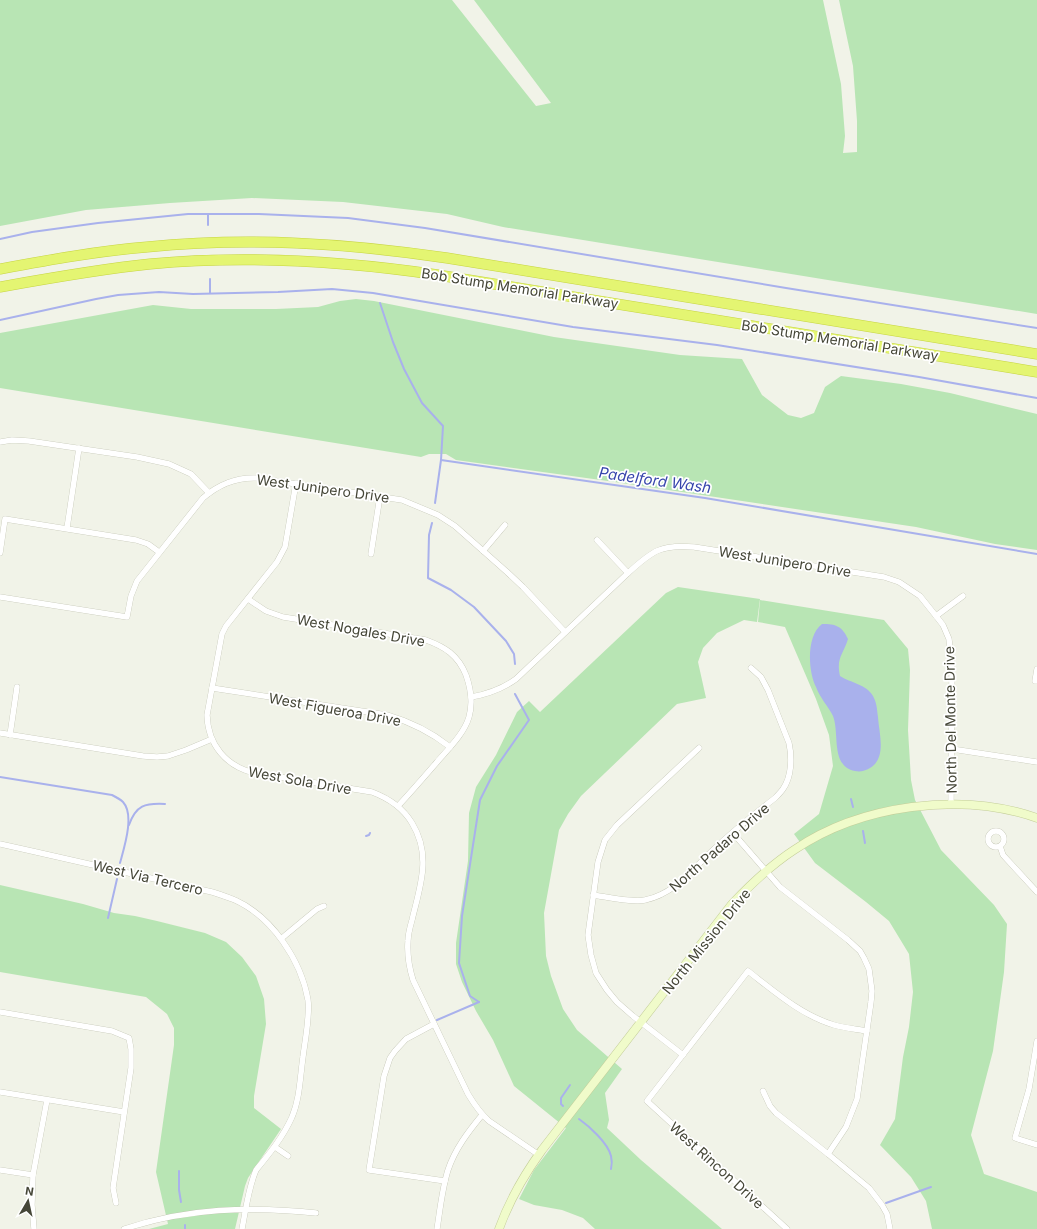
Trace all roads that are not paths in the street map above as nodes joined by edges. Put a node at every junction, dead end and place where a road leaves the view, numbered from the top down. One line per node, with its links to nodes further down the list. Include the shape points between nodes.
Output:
1 (0, 269): 3 (highway, Bob Stump Memorial Parkway, via 81,255 170,245 259,242 337,245 447,258)
2 (0, 287): 4 (highway, Bob Stump Memorial Parkway, via 106,269 167,263 248,260 345,263 438,275)
3 (1037, 354)
4 (1037, 372)
5 (0, 442): 6 (street, via 29,441)
6 (79, 448): 8 (street, via 169,464 190,474); 11 (street)
7 (296, 483): 8 (street, West Junipero Drive, via 250,478 229,481); 9 (street, West Junipero Drive); 20 (street, via 284,551)
8 (209, 492): 14 (street, West Junipero Drive)
9 (380, 496): 13 (street, West Junipero Drive, via 402,500 438,516 455,526); 16 (street)
10 (505, 525): 13 (street)
11 (66, 528): 14 (street, via 136,540 148,544); 15 (street, via 5,519)
12 (597, 540): 17 (street)
13 (483, 551): 22 (street, West Junipero Drive, via 523,587)
14 (159, 552): 19 (street, West Junipero Drive, via 136,581 127,617)
15 (0, 553)
16 (370, 554)
17 (628, 573): 21 (street, West Junipero Drive, via 644,558 658,550 669,546 694,547 884,577 899,582 920,596); 22 (street, West Junipero Drive)
18 (963, 596): 21 (street)
19 (0, 597)
20 (248, 599): 27 (street, via 222,634); 28 (street, West Nogales Drive, via 266,611 284,617 418,638 438,644 458,660 465,672)
21 (936, 616): 34 (street, North Del Monte Drive, via 949,639 951,654)
22 (565, 632): 28 (street, West Junipero Drive, via 516,679 494,692)
23 (751, 668): 39 (street, North Padaro Drive, via 761,677 768,690 790,742 791,761 784,789)
24 (1037, 669): 25 (street)
25 (1036, 681)
26 (17, 687): 30 (street)
27 (212, 688): 31 (street, via 207,715); 32 (street, West Figueroa Drive, via 387,715 423,728)
28 (471, 697): 32 (street, West Nogales Drive, via 469,716)
29 (0, 733): 30 (street)
30 (10, 735): 31 (street, via 157,757 176,754)
31 (212, 739): 37 (street, West Sola Drive, via 225,758 245,771 372,792)
32 (450, 747): 37 (street, West Nogales Drive)
33 (699, 748): 44 (street, via 610,833 600,854)
34 (952, 749): 35 (street); 36 (street, North Del Monte Drive)
35 (1037, 762)
36 (951, 804): 38 (street, North Mission Drive, via 999,809); 42 (street, North Mission Drive, via 884,812 851,822 795,849)
37 (398, 806): 49 (street, West Sola Drive, via 416,829 423,850 424,868 408,940 408,957 413,980)
38 (1037, 818)
39 (733, 833): 42 (street); 44 (street, North Padaro Drive, via 681,882 662,895 644,900)
40 (0, 844): 46 (street, West Via Tercero, via 212,892 247,907)
41 (1000, 846): 43 (street, via 1003,855)
42 (766, 871): 48 (street, North Mission Drive, via 732,904); 50 (street, via 787,893 860,951 869,968 871,981)
43 (1037, 892)
44 (594, 895): 48 (street, via 588,935 596,972 617,1002)
45 (324, 906): 46 (street)
46 (282, 938): 60 (street, West Via Tercero, via 299,968 308,1000 296,1105)
47 (0, 1012): 57 (street, via 112,1031 129,1038 131,1068)
48 (641, 1022): 52 (street); 62 (street, North Mission Drive)
49 (434, 1024): 58 (street, West Sola Drive, via 468,1094); 66 (street, via 406,1039 390,1058 384,1076 369,1170)
50 (867, 1031): 52 (street, via 835,1025 810,1016 748,972); 61 (street, via 857,1099 846,1127)
51 (1037, 1041): 53 (street)
52 (683, 1055): 75 (street, West Rincon Drive, via 647,1101)
53 (1036, 1061): 59 (street, via 1015,1138)
54 (763, 1091): 61 (street, via 776,1113)
55 (0, 1092): 56 (street)
56 (47, 1100): 57 (street); 65 (street)
57 (124, 1112): 67 (street, via 113,1188)
58 (482, 1115): 62 (street); 66 (street, via 460,1144)
59 (1037, 1145)
60 (275, 1147): 63 (street); 68 (street, West Via Tercero, via 256,1170)
61 (828, 1154): 76 (street, via 877,1197 887,1214)
62 (539, 1155): 74 (street, North Mission Drive, via 518,1188)
63 (288, 1156)
64 (0, 1170): 65 (street)
65 (33, 1175): 70 (street)
66 (445, 1181): 73 (street)
67 (116, 1203)
68 (246, 1209): 69 (street); 71 (street, via 188,1214 144,1222); 72 (street, West Via Tercero)
69 (316, 1213)
70 (34, 1229)
71 (124, 1229)
72 (242, 1229)
73 (437, 1229)
74 (499, 1229)
75 (787, 1229)
76 (890, 1229)

